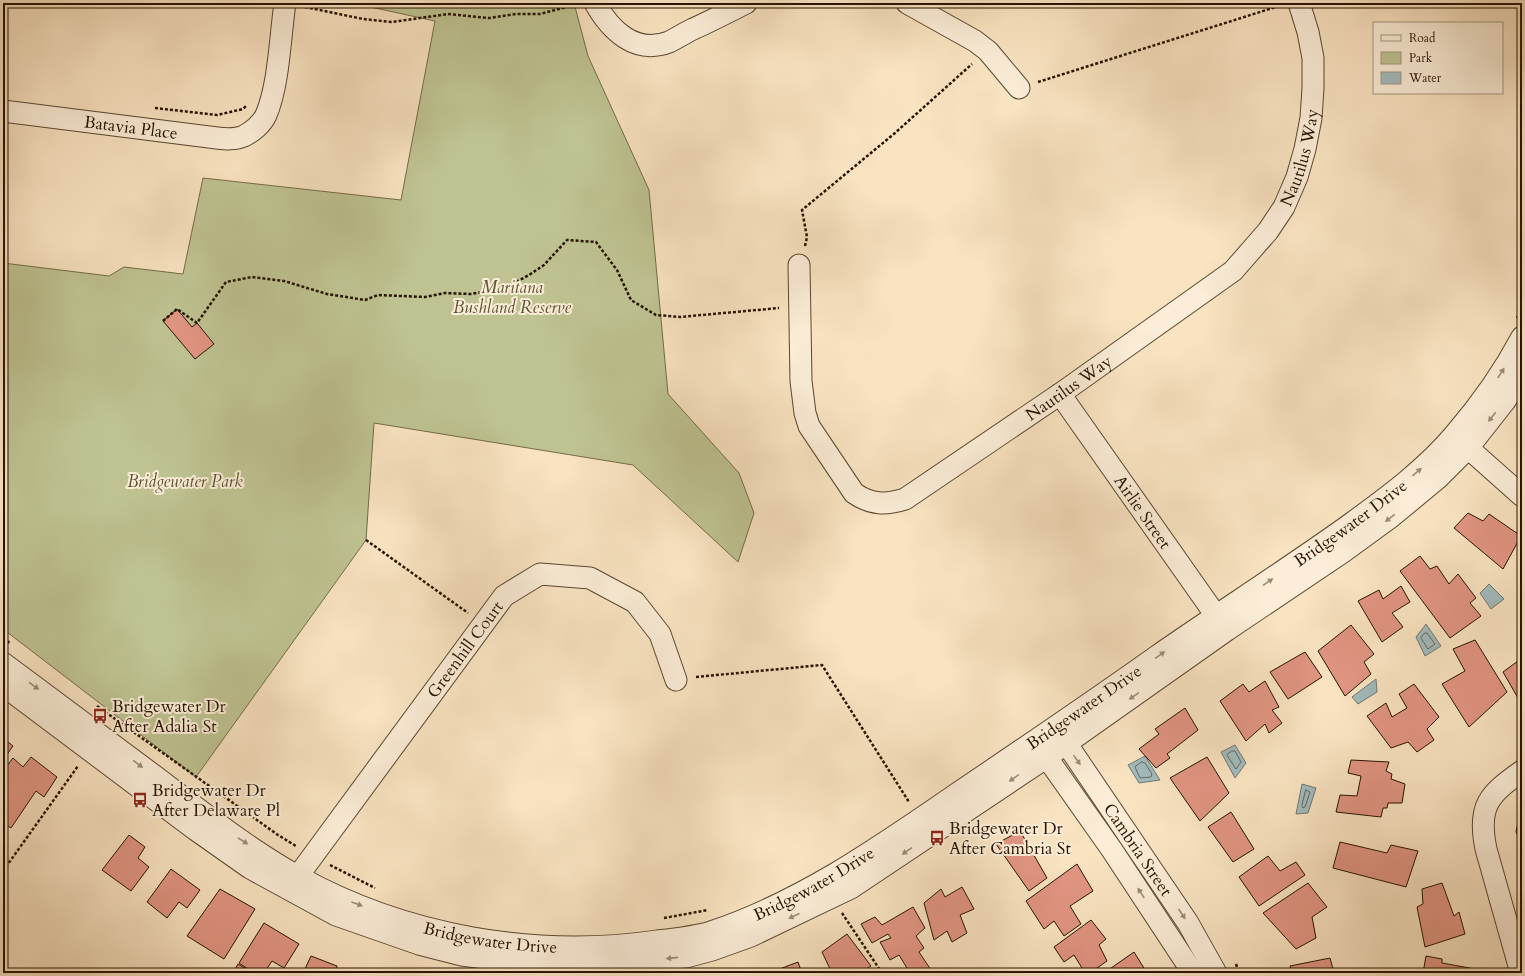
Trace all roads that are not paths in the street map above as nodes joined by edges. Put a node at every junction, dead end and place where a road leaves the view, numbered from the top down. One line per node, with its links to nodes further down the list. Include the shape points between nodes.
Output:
1 (595, 3): 2 (street, via 610,26 624,39 637,44 653,45 668,42)
2 (746, 3)
3 (907, 3): 6 (street, via 988,51)
4 (291, 4): 7 (street, Batavia Place, via 266,117 244,136 232,139)
5 (1290, 4): 11 (street, Nautilus Way, via 1308,32 1313,58 1311,111 1305,149 1297,177 1284,206 1268,231 1233,271)
6 (1019, 88)
7 (3, 110)
8 (799, 266): 11 (street, Nautilus Way, via 801,381 805,413 809,426 854,493 864,500 877,504 905,499)
9 (1518, 330): 12 (street, Bridgewater Drive, one-way to 9, via 1491,388)
10 (1522, 374): 12 (street, Bridgewater Drive, one-way to 12, via 1505,401)
11 (1060, 394): 14 (street, Airlie Street)
12 (1461, 442): 13 (street); 14 (street, Bridgewater Drive, via 1422,467 1380,503 1297,562)
13 (1522, 496)
14 (1221, 622): 18 (street, Bridgewater Drive)
15 (3, 663): 21 (street, Bridgewater Drive, one-way to 21)
16 (676, 680): 21 (street, Greenhill Court, via 660,634 635,602 590,578 540,574 504,596)
17 (3, 685): 21 (street, Bridgewater Drive, via 250,868)
18 (1060, 735): 19 (street, Bridgewater Drive); 24 (street, Cambria Street, one-way to 24, via 1188,923)
19 (1041, 749): 22 (street, Bridgewater Drive, via 921,819 823,882 758,914 707,933 630,945 580,948); 22 (street, Bridgewater Drive, one-way to 22, via 874,873 832,898 751,936 686,956 579,965); 23 (street, Cambria Street, one-way to 19, via 1112,850)
20 (1522, 771): 25 (street, via 1495,791 1489,799 1483,822 1486,849)
21 (294, 884): 22 (street, Bridgewater Drive, via 404,921 464,937)
22 (514, 960)
23 (1193, 973)
24 (1216, 973)
25 (1520, 973)

